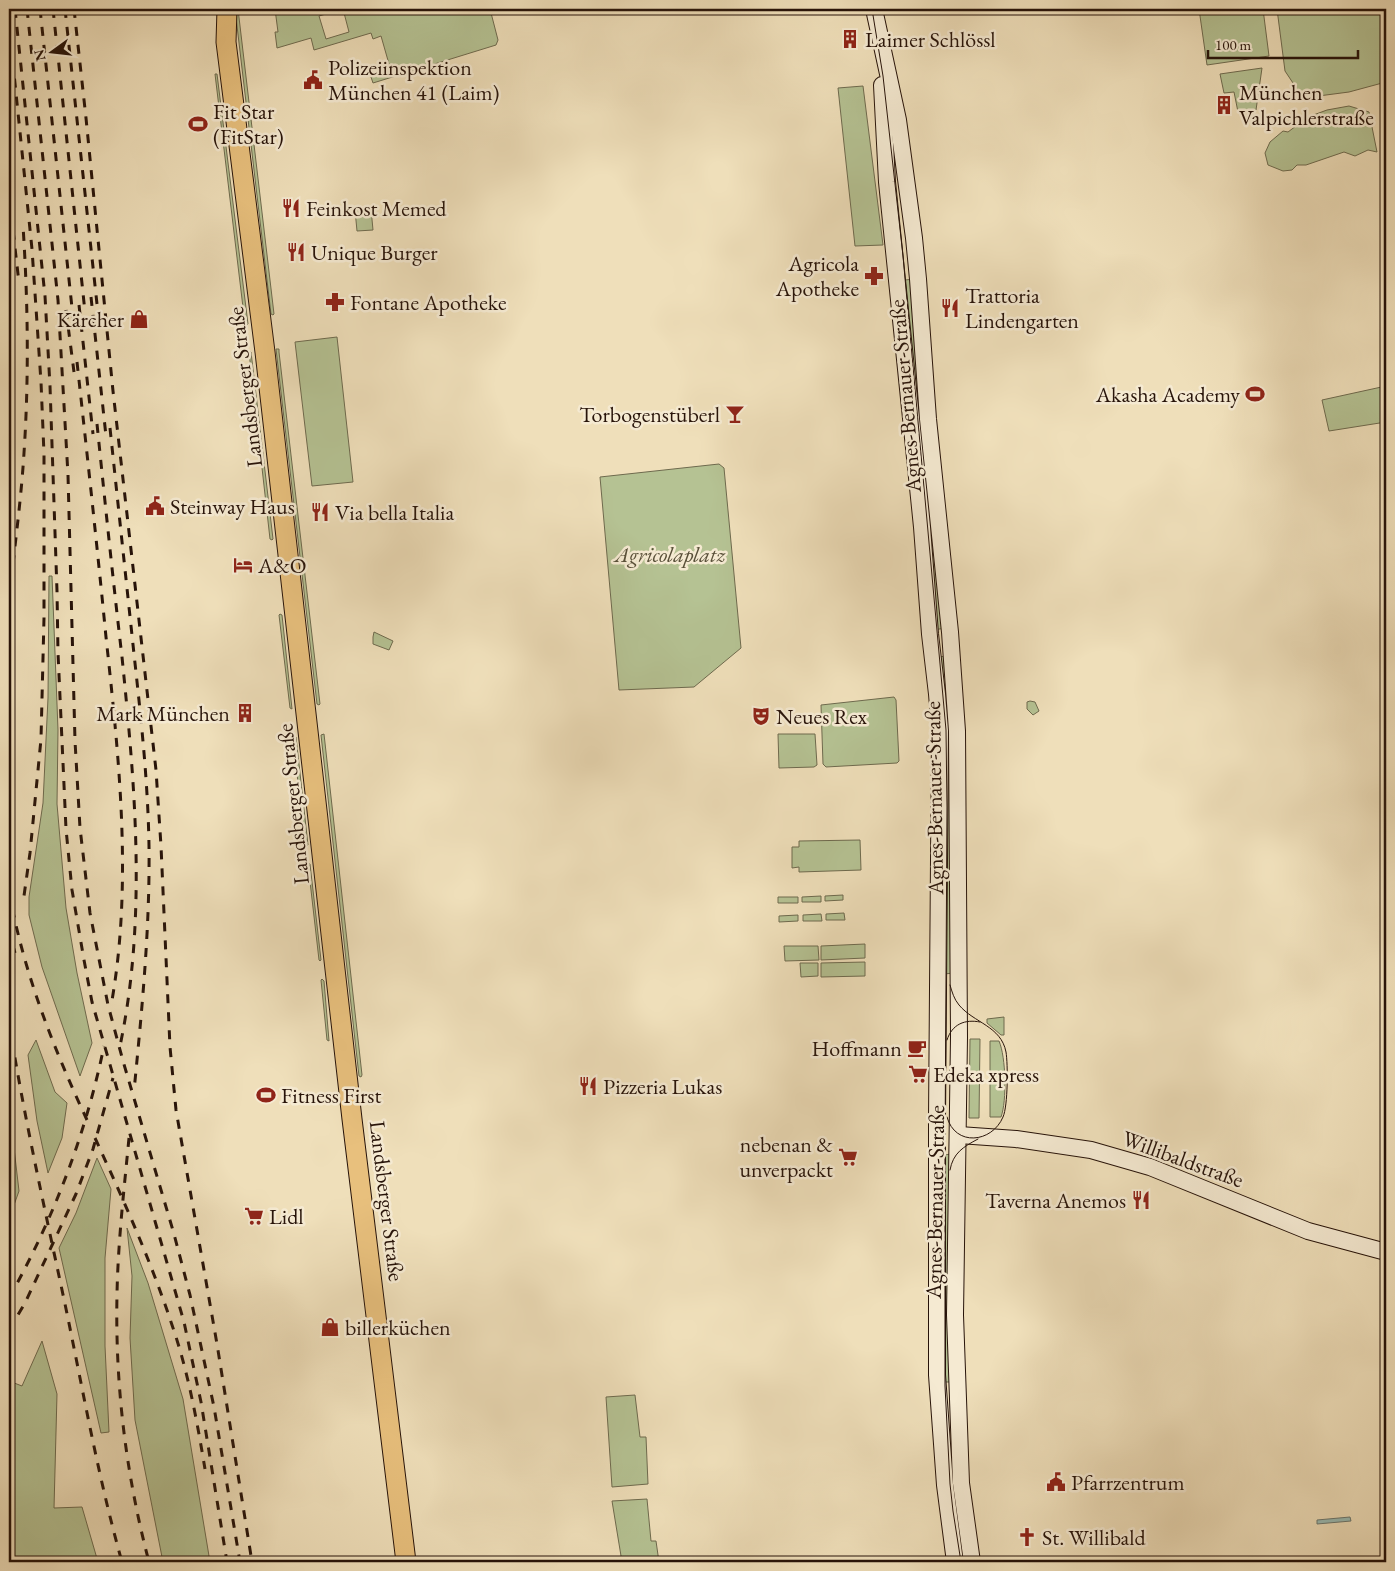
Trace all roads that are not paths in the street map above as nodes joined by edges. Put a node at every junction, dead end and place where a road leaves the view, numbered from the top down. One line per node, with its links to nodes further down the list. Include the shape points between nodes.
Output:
1 (215, 9): 5 (main road, Landsberger Straße)
2 (227, 9): 5 (main road, Landsberger Straße)
3 (874, 9): 4 (main road, Agnes-Bernauer-Straße)
4 (879, 38): 6 (main road, Agnes-Bernauer-Straße, via 898,120 914,238 928,418 952,648 958,770); 9 (main road, Agnes-Bernauer-Straße, via 887,182 940,731 937,1375 945,1485)
5 (226, 42): 8 (main road, Landsberger Straße)
6 (959, 1135): 7 (main road, Willibaldstraße, via 1091,1150 1150,1168 1308,1231); 10 (main road, Agnes-Bernauer-Straße, via 955,1315 958,1430 961,1483)
7 (1386, 1252)
8 (406, 1562)
9 (955, 1562)
10 (972, 1562)

